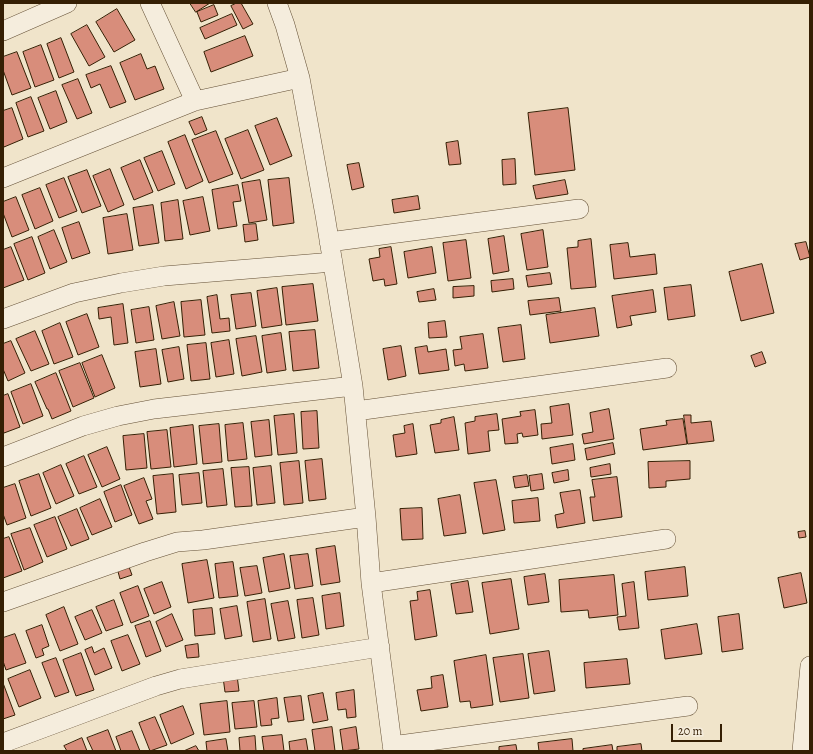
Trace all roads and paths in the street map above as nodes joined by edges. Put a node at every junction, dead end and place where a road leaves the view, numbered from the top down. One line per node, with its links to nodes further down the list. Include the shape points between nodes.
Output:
1 (67, 3): 4 (street)
2 (150, 3): 6 (street)
3 (277, 3): 5 (street)
4 (3, 31)
5 (300, 78): 6 (street); 9 (street)
6 (195, 101): 7 (street)
7 (3, 178)
8 (579, 209): 9 (street)
9 (329, 242): 10 (street)
10 (333, 262): 11 (street, via 164,276 121,283 74,293); 13 (street)
11 (3, 319)
12 (667, 368): 14 (street)
13 (353, 386): 14 (street); 15 (street, via 125,414 83,426)
14 (356, 411): 16 (street)
15 (3, 457)
16 (366, 517): 18 (street); 19 (street, via 177,542)
17 (666, 539): 18 (street)
18 (372, 583): 20 (street)
19 (3, 602)
20 (380, 647): 23 (street, via 180,679); 24 (street)
21 (810, 666): 25 (street)
22 (688, 706): 24 (street)
23 (3, 743)
24 (392, 748)
25 (802, 751)

